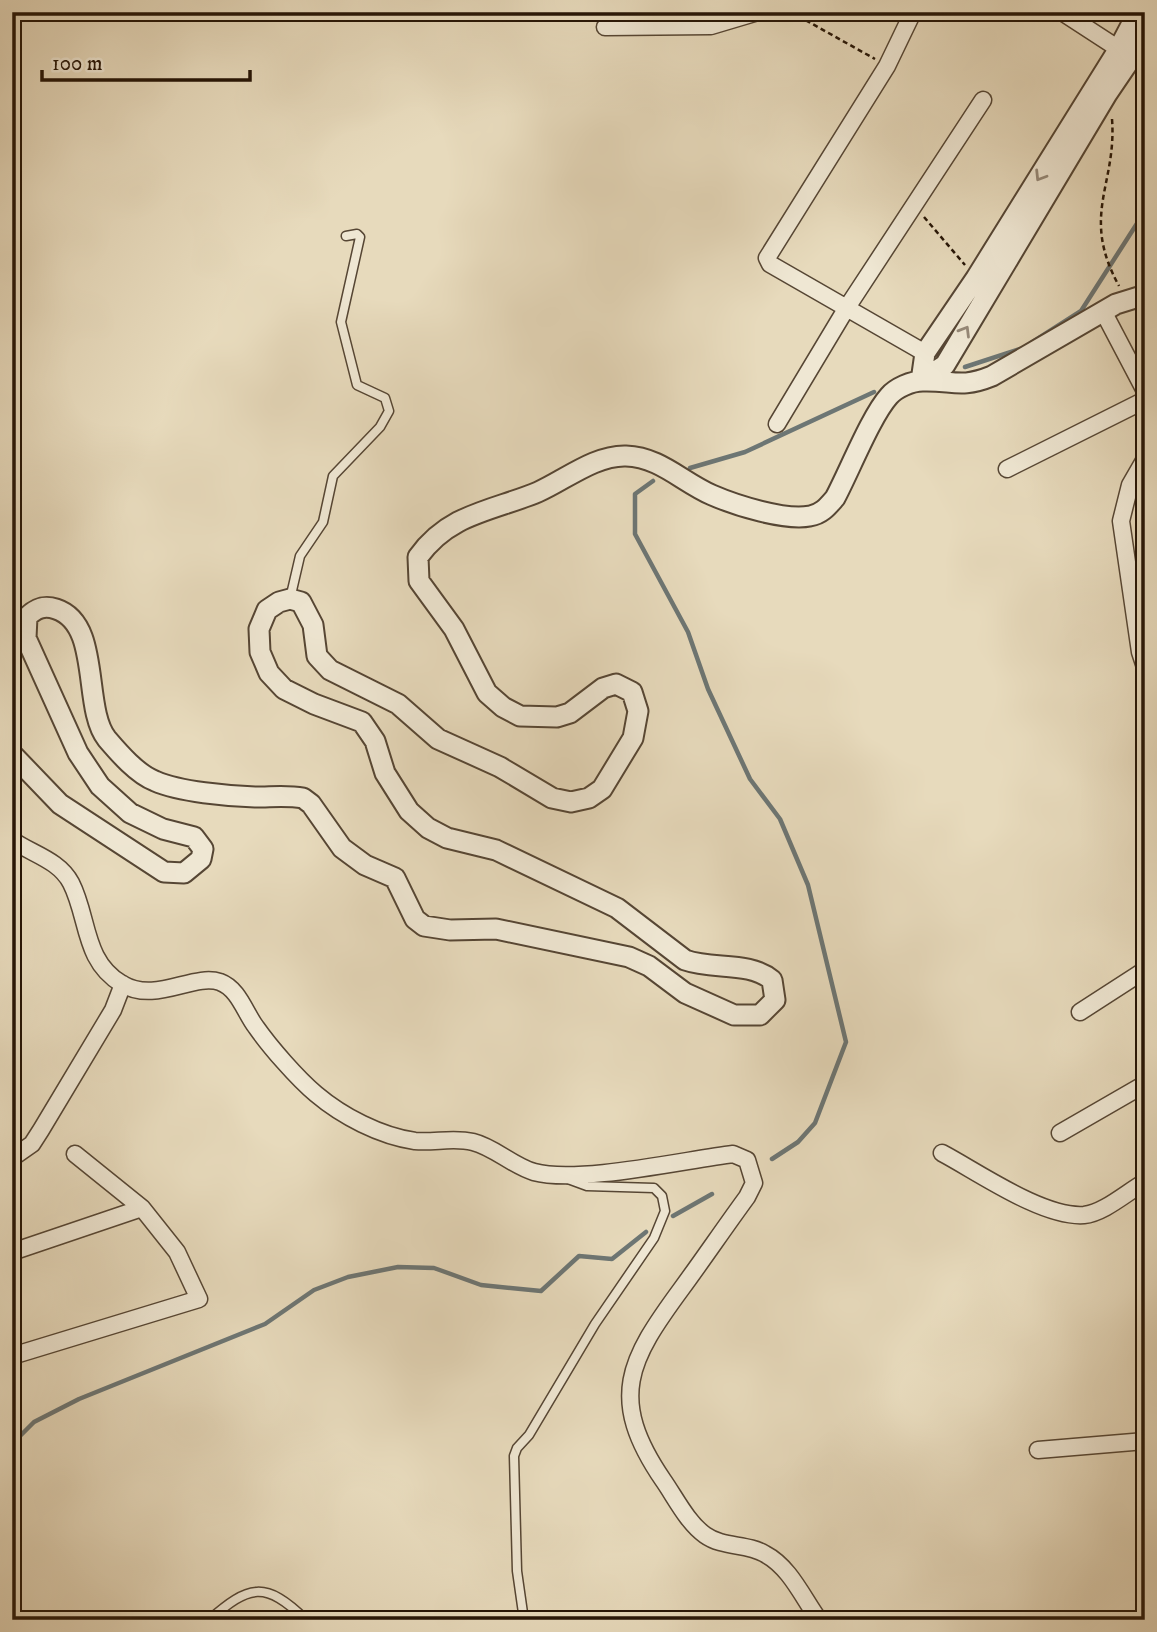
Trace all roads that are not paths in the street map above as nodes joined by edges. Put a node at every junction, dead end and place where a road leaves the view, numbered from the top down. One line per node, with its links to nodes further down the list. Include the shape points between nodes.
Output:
1 (758, 12): 5 (street, via 711,26)
2 (913, 12): 11 (street, via 887,66 767,253 770,264)
3 (1062, 12): 7 (street)
4 (1138, 12): 7 (street)
5 (605, 27)
6 (1145, 38): 7 (street)
7 (1132, 58): 13 (street, one-way to 13); 14 (street, one-way to 7, via 945,365)
8 (983, 100): 11 (street)
9 (346, 236): 20 (lane, via 359,237 340,314 355,380 361,388 384,398 389,411 380,427 333,476 323,522 300,556)
10 (1136, 298): 12 (street)
11 (846, 309): 13 (street); 17 (street)
12 (1104, 313): 14 (street, via 975,383 958,386); 15 (street)
13 (925, 353): 14 (street)
14 (921, 381): 20 (street, via 889,396 835,498 812,516 754,508 711,494 645,459 618,456 457,522 426,545 418,557 419,581 454,629 487,693 503,707 520,716 557,717 570,713 603,688 616,684 632,692 638,711 633,738 601,789 589,798 571,802 552,798 438,739 398,704 330,670 317,656 309,612 301,601)
15 (1145, 391)
16 (1145, 400): 19 (street)
17 (777, 424)
18 (1145, 459): 21 (street, via 1130,485 1121,521)
19 (1007, 469)
20 (290, 598): 22 (street, via 267,610 259,629 260,652 269,673 284,689 362,722 375,741 385,773 409,811 428,828 447,838 496,850 617,908 685,960 764,973 776,990 770,1009 749,1017 718,1010 649,966 591,947 496,929 424,926 415,919 395,878 342,848 303,798 232,796 156,782 106,737 99,725 88,658 77,628 62,611 50,607 34,610 27,617 26,638 78,753 100,786 130,813 194,837 203,849 201,859 184,873 164,872 60,804)
21 (1145, 667)
22 (12, 754)
23 (12, 840): 25 (street, via 55,864 70,882 88,944 100,964)
24 (1145, 970): 26 (street)
25 (123, 984): 31 (street, via 113,1010 37,1137); 32 (street, via 148,991 220,982 233,991 255,1027 315,1093 362,1125 416,1141 448,1138 475,1142 533,1171)
26 (1080, 1012)
27 (1145, 1084): 28 (street)
28 (1060, 1133)
29 (942, 1153): 33 (street, via 1065,1214 1086,1215)
30 (75, 1154): 34 (street)
31 (12, 1157)
32 (562, 1176): 41 (lane, via 587,1186 654,1188 662,1196 665,1211 654,1238 514,1456 517,1571); 42 (street, via 733,1154 747,1160 754,1183 648,1335 633,1366 631,1402 637,1434 653,1466 704,1534 729,1546 764,1553 785,1569)
33 (1145, 1182)
34 (142, 1208): 35 (street); 36 (street, via 177,1252 199,1299)
35 (12, 1252)
36 (12, 1356)
37 (1145, 1441): 38 (street)
38 (1038, 1450)
39 (209, 1620): 40 (lane, via 236,1596 254,1591 275,1595)
40 (306, 1620)
41 (524, 1620)
42 (818, 1620)

